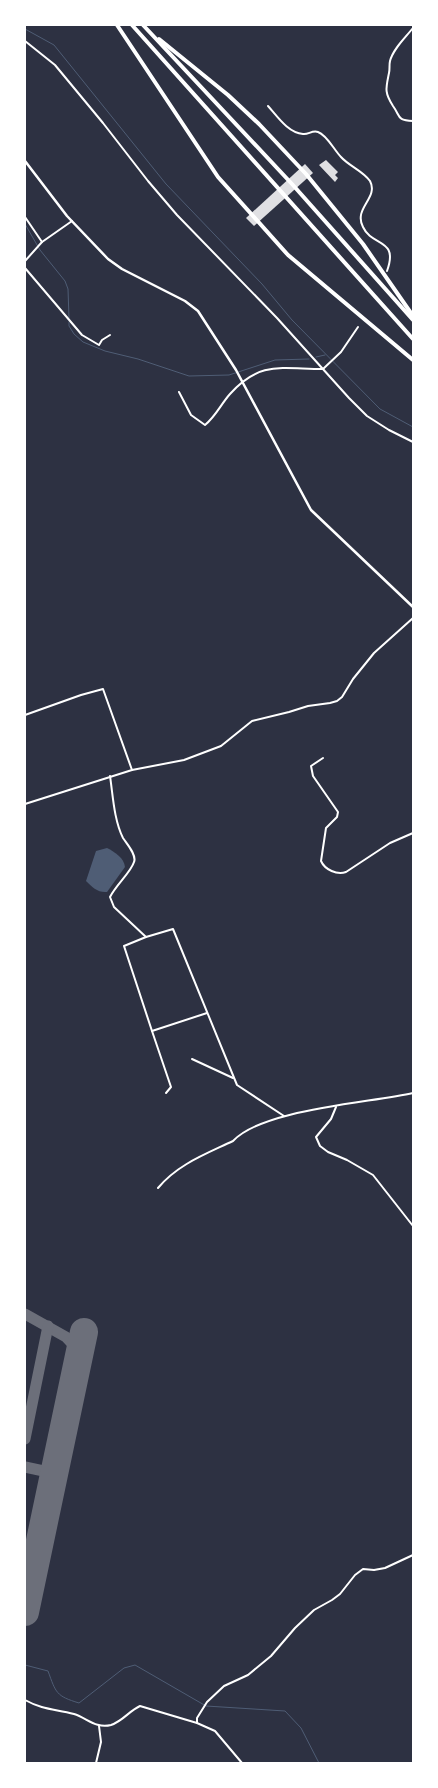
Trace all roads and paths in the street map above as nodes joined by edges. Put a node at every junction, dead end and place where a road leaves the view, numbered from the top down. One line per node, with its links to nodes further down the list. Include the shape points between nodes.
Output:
1 (117, 25): 20 (highway, via 218,177 288,255)
2 (132, 25): 19 (highway)
3 (144, 25): 5 (highway)
4 (413, 28): 8 (street, via 390,60 385,85 397,116)
5 (148, 30): 16 (highway); 16 (highway, via 228,95 306,174 363,244)
6 (25, 41): 21 (street, via 55,65 163,200)
7 (268, 106): 15 (street, via 295,132 324,135 341,157 370,182 371,194 360,216 361,223 368,236 380,241 389,251 391,259)
8 (413, 121)
9 (26, 163): 11 (main road)
10 (25, 217): 12 (street)
11 (72, 221): 12 (street); 22 (main road, via 116,265 193,306 209,326)
12 (41, 243): 13 (street)
13 (25, 261)
14 (25, 268): 18 (street, via 82,335 100,345)
15 (387, 271)
16 (413, 318)
17 (358, 327): 21 (street, via 341,352)
18 (110, 335)
19 (413, 339)
20 (413, 360)
21 (324, 368): 22 (street, via 278,368 257,373); 24 (street, via 367,416)
22 (242, 382): 23 (street, via 206,425 192,414); 25 (main road, via 311,510)
23 (179, 392)
24 (413, 442)
25 (413, 607)
26 (413, 618): 29 (street, via 374,653 337,701 252,722 222,746 184,760)
27 (25, 716): 29 (street, via 103,689)
28 (323, 758): 32 (street, via 311,766 313,776 338,812 326,828 323,865 340,874 346,872 390,843)
29 (132, 770): 30 (street)
30 (110, 776): 31 (street); 33 (street, via 122,836 135,857 110,898 114,907)
31 (25, 804)
32 (413, 833)
33 (146, 937): 34 (street, via 173,928); 35 (street, via 124,946)
34 (207, 1013): 35 (street); 37 (street)
35 (152, 1031): 38 (street, via 171,1087)
36 (192, 1059): 37 (street)
37 (233, 1078): 41 (street, via 237,1085)
38 (166, 1093)
39 (413, 1093): 40 (street)
40 (336, 1106): 41 (street); 43 (street, via 331,1119 316,1137 320,1146 373,1175)
41 (284, 1116): 42 (street, via 251,1129 186,1164)
42 (158, 1188)
43 (413, 1226)
44 (413, 1555): 46 (street, via 385,1568 363,1569 355,1575 340,1594 314,1610 294,1628 271,1656 248,1675 224,1686 207,1702)
45 (25, 1700): 47 (street)
46 (197, 1723): 47 (street, via 140,1706 121,1720); 49 (street, via 215,1731)
47 (99, 1726): 48 (street, via 101,1742)
48 (96, 1763)
49 (242, 1763)

